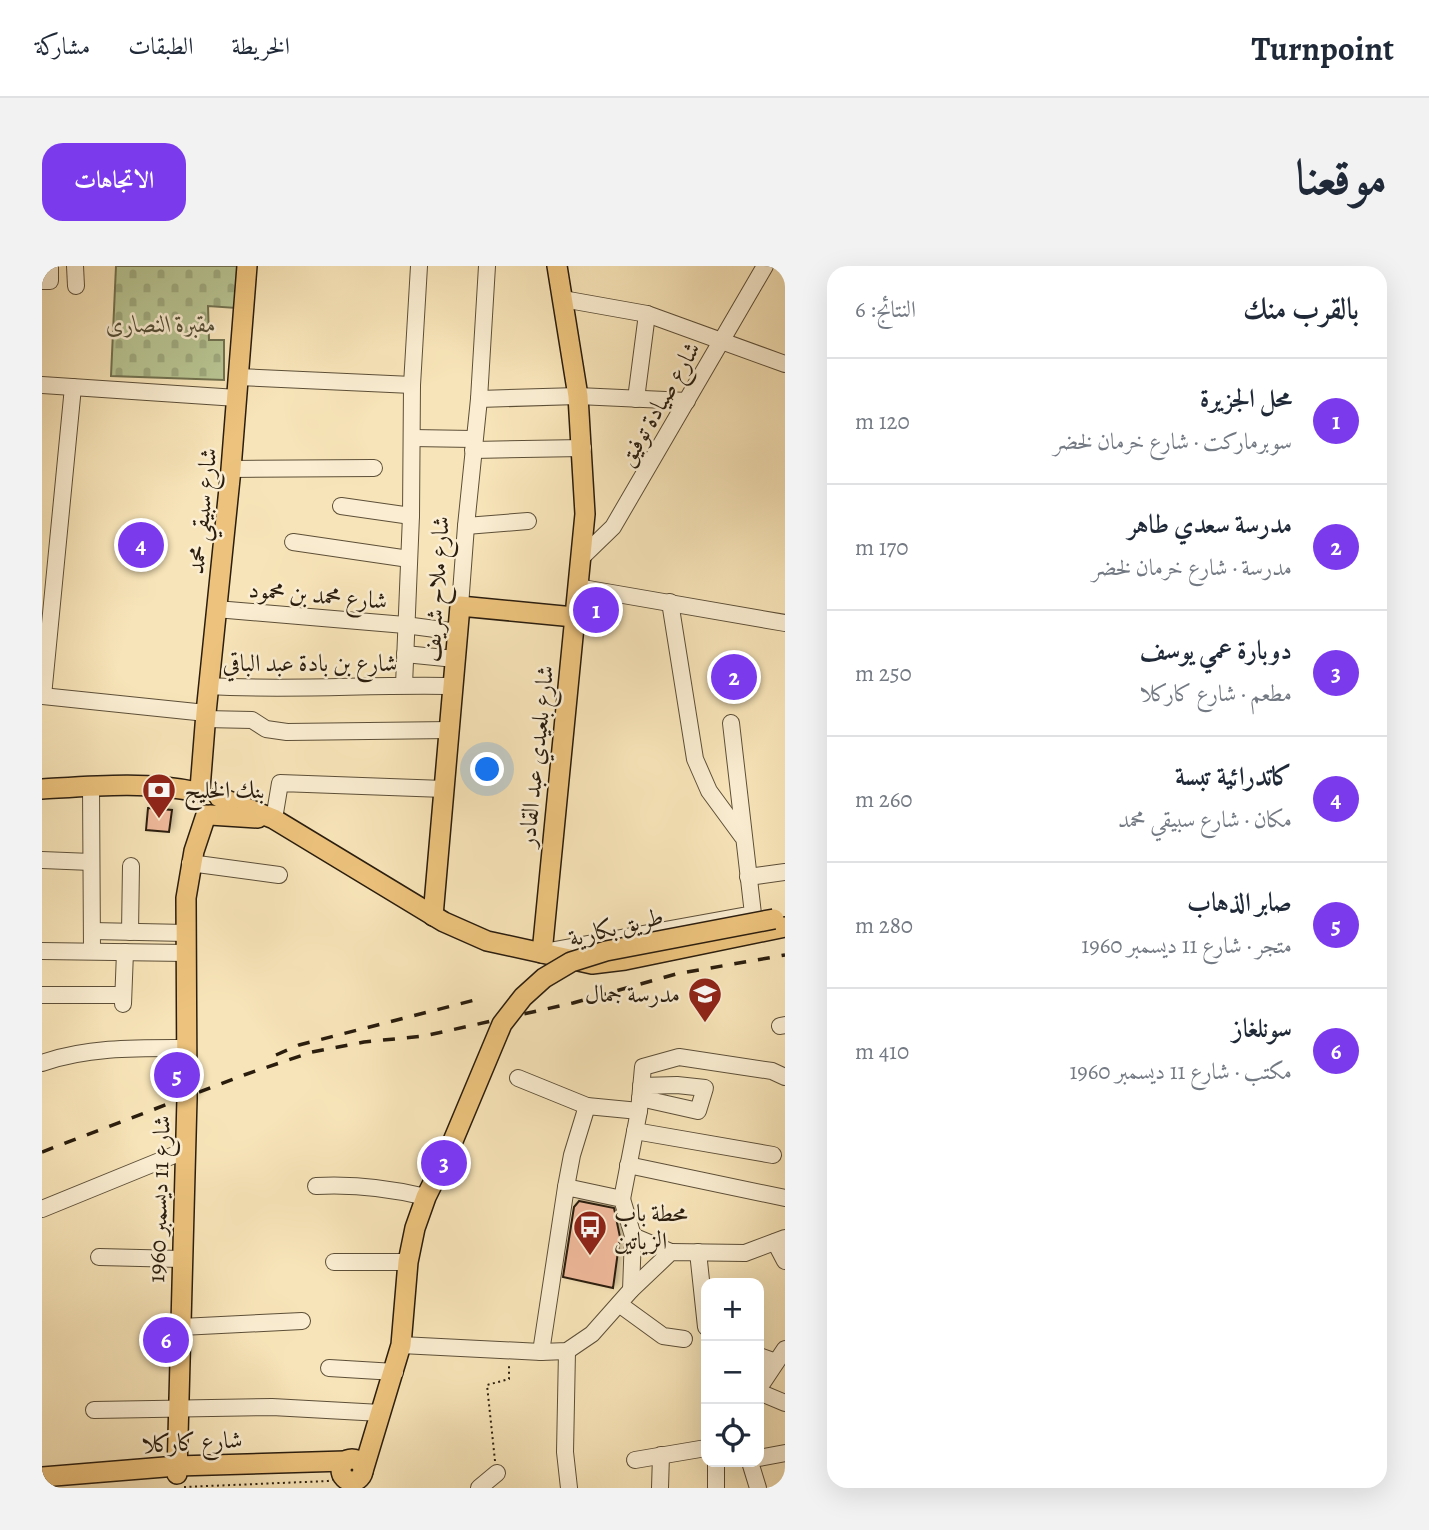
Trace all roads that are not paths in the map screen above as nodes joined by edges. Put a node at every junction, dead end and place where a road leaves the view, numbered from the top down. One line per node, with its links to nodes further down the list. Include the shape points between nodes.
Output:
1 (50, 266): 8 (street, via 50,281)
2 (75, 266): 9 (street)
3 (247, 266): 14 (main road, شارع سبيقي محمد)
4 (419, 266): 16 (street)
5 (487, 266): 20 (street, شارع ملاح شريف)
6 (557, 266): 10 (main road, شارع بلعيدي عبد القادر)
7 (765, 266): 12 (street, شارع صيادة توفيق)
8 (42, 281)
9 (76, 286)
10 (563, 299): 11 (street); 18 (main road, شارع بلعيدي عبد القادر)
11 (647, 314): 12 (street); 21 (street)
12 (723, 340): 13 (street); 22 (street, شارع صيادة توفيق)
13 (785, 364)
14 (238, 377): 16 (street); 19 (main road, شارع سبيقي محمد)
15 (42, 385): 17 (street)
16 (412, 385): 23 (street)
17 (74, 387): 19 (street); 33 (street)
18 (579, 396): 20 (street); 21 (street); 25 (main road, شارع بلعيدي عبد القادر)
19 (237, 398): 27 (main road, شارع سبيقي محمد)
20 (479, 398): 24 (street, شارع ملاح شريف)
21 (636, 399): 22 (street)
22 (687, 401): 34 (street, شارع صيادة توفيق, via 613,527)
23 (412, 438): 24 (street); 29 (street)
24 (473, 444): 25 (street); 31 (street, شارع ملاح شريف)
25 (583, 448): 34 (main road, شارع بلعيدي عبد القادر)
26 (374, 468): 27 (street)
27 (231, 469): 39 (main road, شارع سبيقي محمد)
28 (341, 506): 29 (street)
29 (411, 516): 35 (street)
30 (528, 521): 31 (street)
31 (466, 526): 38 (street, شارع ملاح شريف)
32 (293, 542): 35 (street)
33 (50, 553): 41 (street)
34 (582, 558): 36 (main road, شارع بلعيدي عبد القادر)
35 (409, 559): 43 (street)
36 (577, 587): 37 (street); 40 (main road, شارع بلعيدي عبد القادر)
37 (670, 602): 42 (street); 59 (street, via 695,759 709,791)
38 (460, 606): 40 (main road); 44 (main road, شارع ملاح شريف)
39 (216, 609): 43 (street, شارع محمد بن محمود); 47 (main road, شارع سبيقي محمد)
40 (574, 617): 75 (main road, شارع بلعيدي عبد القادر)
41 (46, 620): 50 (street)
42 (785, 623)
43 (405, 625): 44 (street, شارع محمد بن محمود); 45 (street)
44 (458, 632): 46 (main road, شارع ملاح شريف)
45 (405, 654): 46 (street); 48 (street)
46 (455, 659): 49 (main road, شارع ملاح شريف)
47 (208, 685): 48 (street, شارع بن بادة عبد الباقي, via 261,689); 51 (main road, شارع سبيقي محمد)
48 (404, 685): 49 (street, شارع بن بادة عبد الباقي)
49 (453, 686): 53 (main road, شارع ملاح شريف)
50 (43, 696): 51 (street)
51 (205, 716): 53 (street, via 251,720 266,729 287,732); 57 (main road, شارع سبيقي محمد, via 201,760)
52 (731, 723): 59 (street)
53 (450, 730): 56 (main road, شارع ملاح شريف)
54 (91, 786): 55 (main road); 57 (main road, via 158,787); 62 (street)
55 (42, 789)
56 (444, 789): 58 (street, via 280,783); 67 (main road, شارع ملاح شريف)
57 (205, 801): 58 (main road); 60 (main road, شارع 11 ديسمبر 1960)
58 (274, 819): 67 (main road)
59 (743, 838): 66 (street)
60 (192, 857): 65 (street); 71 (main road, شارع 11 ديسمبر 1960)
61 (42, 860): 62 (street)
62 (92, 862): 69 (street)
63 (131, 866): 70 (street)
64 (785, 872): 66 (street)
65 (279, 875)
66 (748, 877): 75 (street, via 753,914)
67 (433, 916): 75 (main road, via 487,941)
68 (781, 921): 75 (main road, via 625,960 592,964); 89 (main road, طريق بكارية, bridge, via 606,951 571,962 544,978 502,1024)
69 (92, 931): 70 (street); 73 (street)
70 (130, 932): 71 (street)
71 (186, 943): 74 (street); 77 (main road, شارع 11 ديسمبر 1960)
72 (42, 951): 73 (street)
73 (92, 951): 74 (street)
74 (125, 952): 76 (street, via 123,1001)
75 (542, 953)
76 (42, 995)
77 (185, 1048): 78 (street, via 116,1050); 84 (main road, شارع 11 ديسمبر 1960)
78 (42, 1063)
79 (781, 1072): 81 (street, via 679,1057 643,1067)
80 (518, 1079): 82 (street)
81 (640, 1098): 82 (street); 83 (street)
82 (587, 1106): 88 (street)
83 (635, 1131): 85 (street); 86 (street)
84 (184, 1152): 92 (street); 98 (main road, شارع 11 ديسمبر 1960)
85 (773, 1155)
86 (628, 1165): 90 (street); 91 (street)
87 (316, 1186): 89 (street, via 393,1189)
88 (566, 1187): 91 (street); 110 (street)
89 (426, 1197): 101 (main road)
90 (785, 1198)
91 (622, 1199): 93 (street)
92 (42, 1209)
93 (633, 1236): 95 (street); 103 (street)
94 (780, 1240): 96 (street, via 745,1253); 99 (street)
95 (671, 1252): 96 (street); 103 (street)
96 (698, 1252): 102 (street)
97 (99, 1257): 98 (street)
98 (181, 1259): 106 (main road, شارع 11 ديسمبر 1960)
99 (785, 1261)
100 (334, 1262): 101 (street)
101 (408, 1262): 108 (main road)
102 (701, 1280)
103 (631, 1290): 104 (street)
104 (619, 1304): 107 (street, via 663,1336); 109 (street, via 592,1334)
105 (302, 1321): 106 (street)
106 (181, 1327): 118 (main road, شارع 11 ديسمبر 1960)
107 (684, 1339)
108 (401, 1345): 110 (street); 114 (main road)
109 (567, 1351): 110 (street); 134 (street)
110 (541, 1352)
111 (764, 1356): 112 (street)
112 (782, 1357): 115 (street)
113 (328, 1368): 114 (street)
114 (395, 1372): 120 (main road)
115 (764, 1383)
116 (764, 1392): 117 (street)
117 (785, 1403)
118 (178, 1407): 119 (street); 120 (street); 130 (main road, شارع 11 ديسمبر 1960)
119 (94, 1410)
120 (381, 1413): 129 (main road, via 374,1439)
121 (701, 1449): 123 (street)
122 (785, 1453): 124 (street)
123 (660, 1455): 125 (street); 135 (street)
124 (764, 1457)
125 (635, 1460)
126 (716, 1467): 136 (street)
127 (752, 1467): 137 (street)
128 (497, 1473): 133 (street)
129 (351, 1474): 130 (main road, شارع كاركلا, via 320,1468)
130 (177, 1475): 131 (main road, شارع كاركلا); 132 (main road, شارع كاركلا)
131 (42, 1477)
132 (42, 1485)
133 (479, 1488)
134 (569, 1488)
135 (660, 1488)
136 (716, 1488)
137 (758, 1488)

